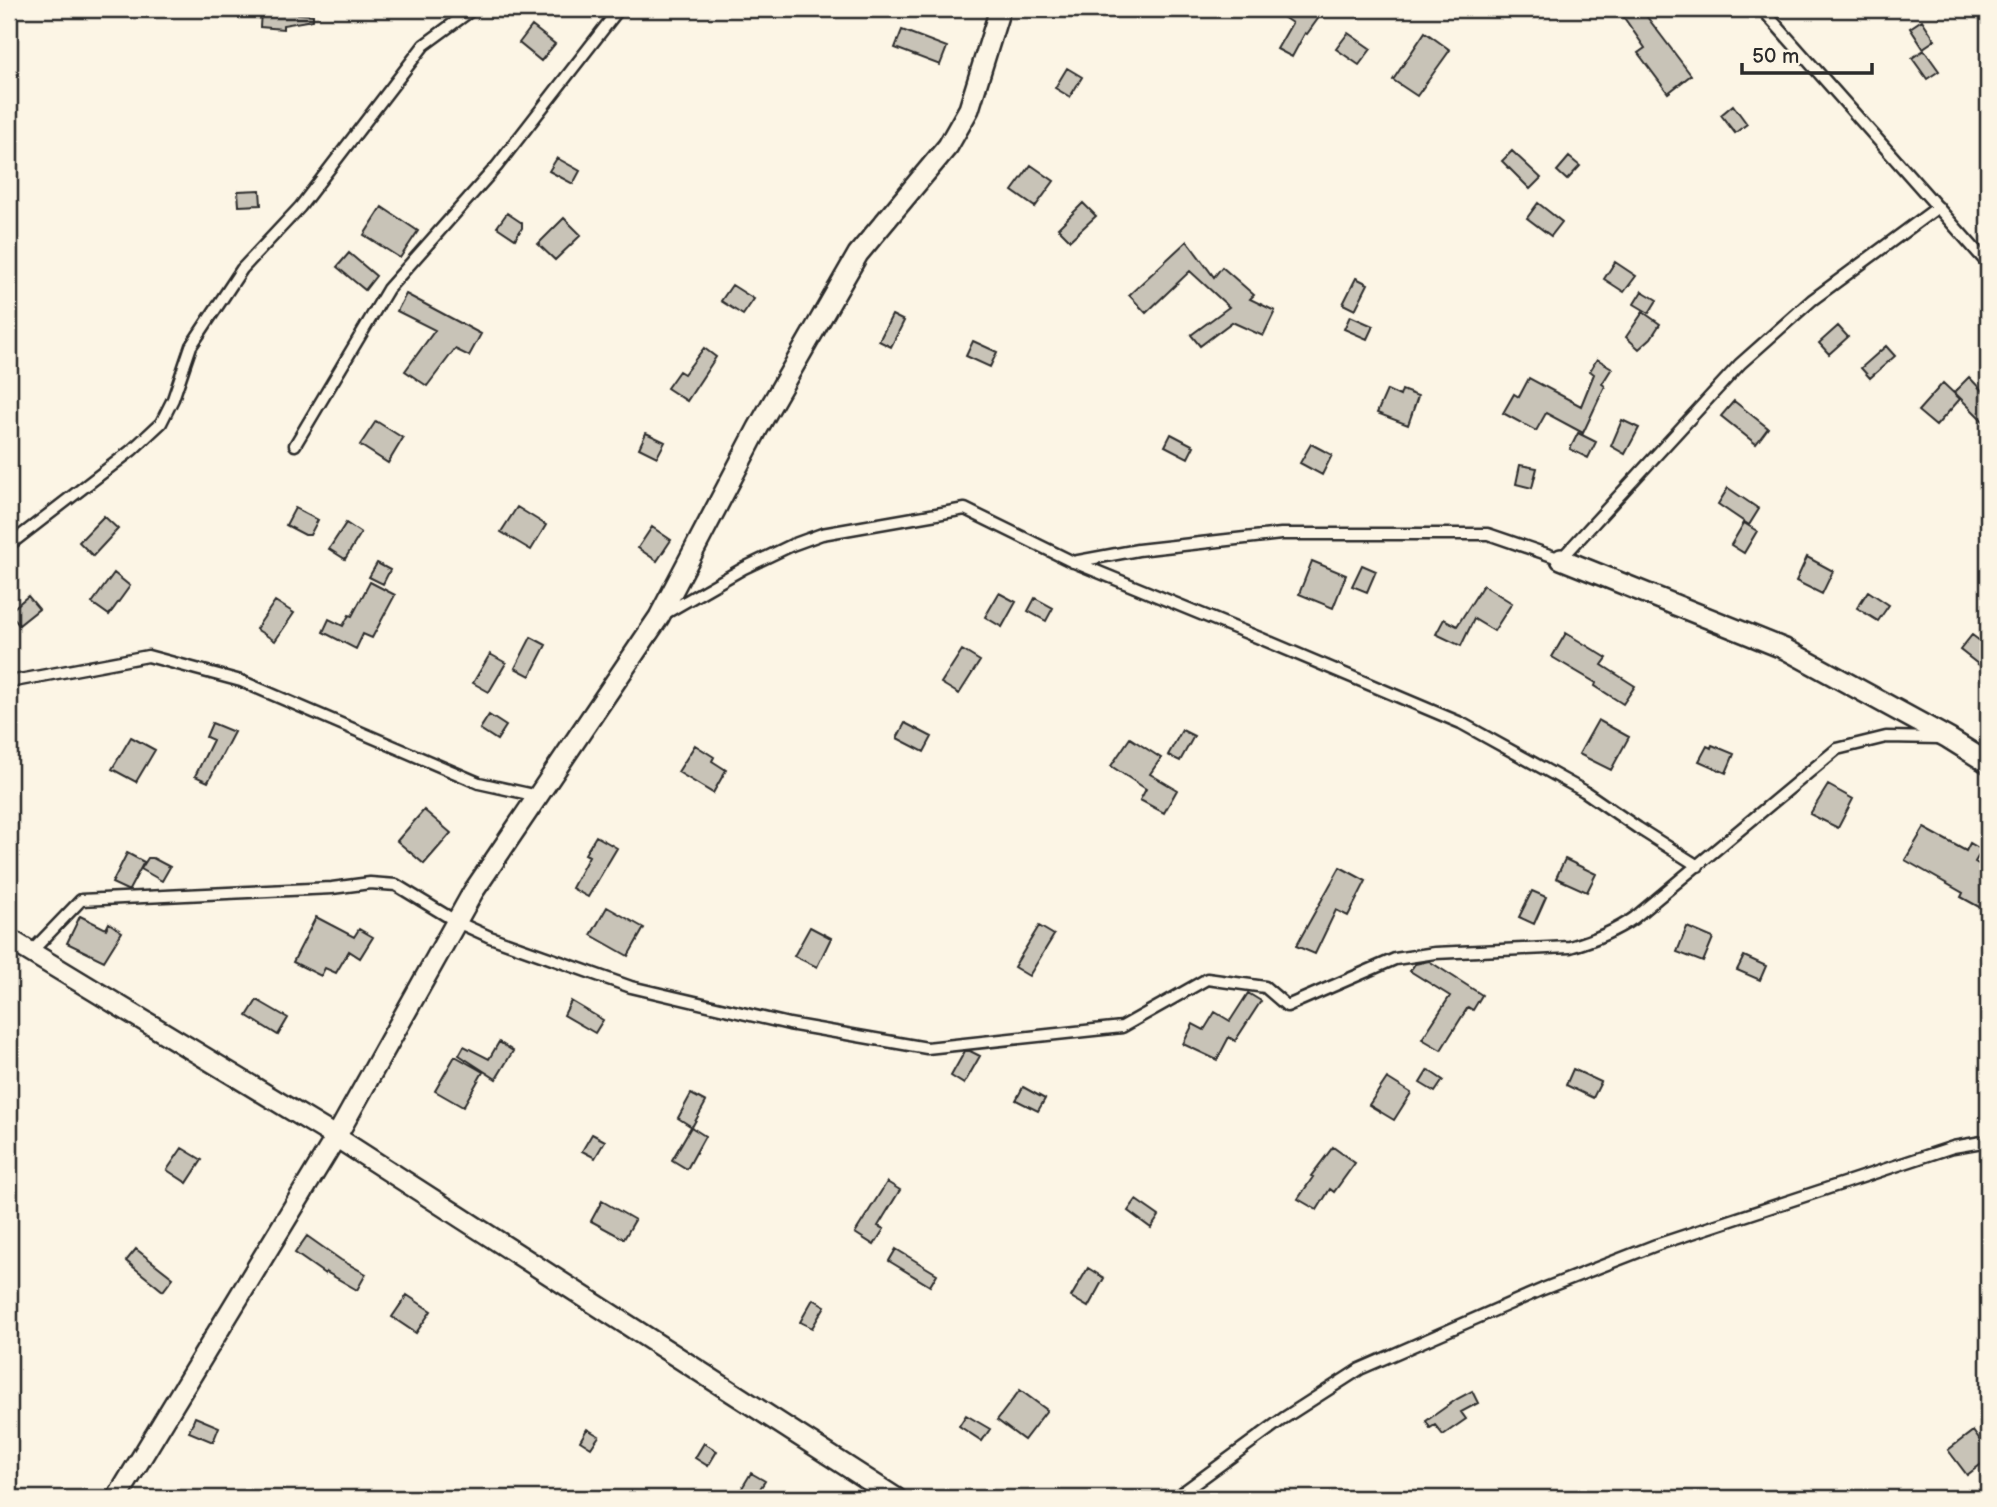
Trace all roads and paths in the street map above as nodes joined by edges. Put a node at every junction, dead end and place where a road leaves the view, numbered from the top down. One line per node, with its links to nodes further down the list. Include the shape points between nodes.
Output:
1 (472, 9): 8 (lane, via 424,45 300,207 242,269 191,346 161,423)
2 (619, 9): 7 (lane, via 497,166 388,289)
3 (1000, 9): 11 (street, via 969,108 947,146 858,254 758,428)
4 (1762, 9): 5 (lane)
5 (1938, 207): 6 (lane); 9 (lane, via 1812,300 1740,364)
6 (1988, 264)
7 (295, 445)
8 (9, 545)
9 (1561, 559): 10 (lane, via 1488,534 1281,534); 13 (street, via 1785,649)
10 (1073, 562): 11 (lane, via 965,509 822,534 744,568); 16 (lane, via 1461,723 1584,791)
11 (659, 617): 15 (street)
12 (9, 682): 15 (lane, via 148,656 242,681 479,783)
13 (1948, 738): 14 (street); 16 (lane, via 1886,737 1837,749)
14 (1988, 763)
15 (538, 796): 17 (street)
16 (1698, 866): 17 (lane, via 1612,933 1570,947 1395,959 1287,1006 1265,987 1208,979 1122,1027 926,1048 789,1024 631,987)
17 (457, 922): 19 (lane, via 396,885 370,883 81,900); 20 (street)
18 (9, 939): 19 (street)
19 (31, 952): 20 (street)
20 (335, 1137): 23 (street); 24 (street)
21 (1988, 1141): 25 (lane, via 1953,1147 1656,1245 1542,1289 1360,1369)
22 (1988, 1491): 26 (lane)
23 (117, 1498)
24 (896, 1498)
25 (1175, 1498)
26 (1980, 1498)

